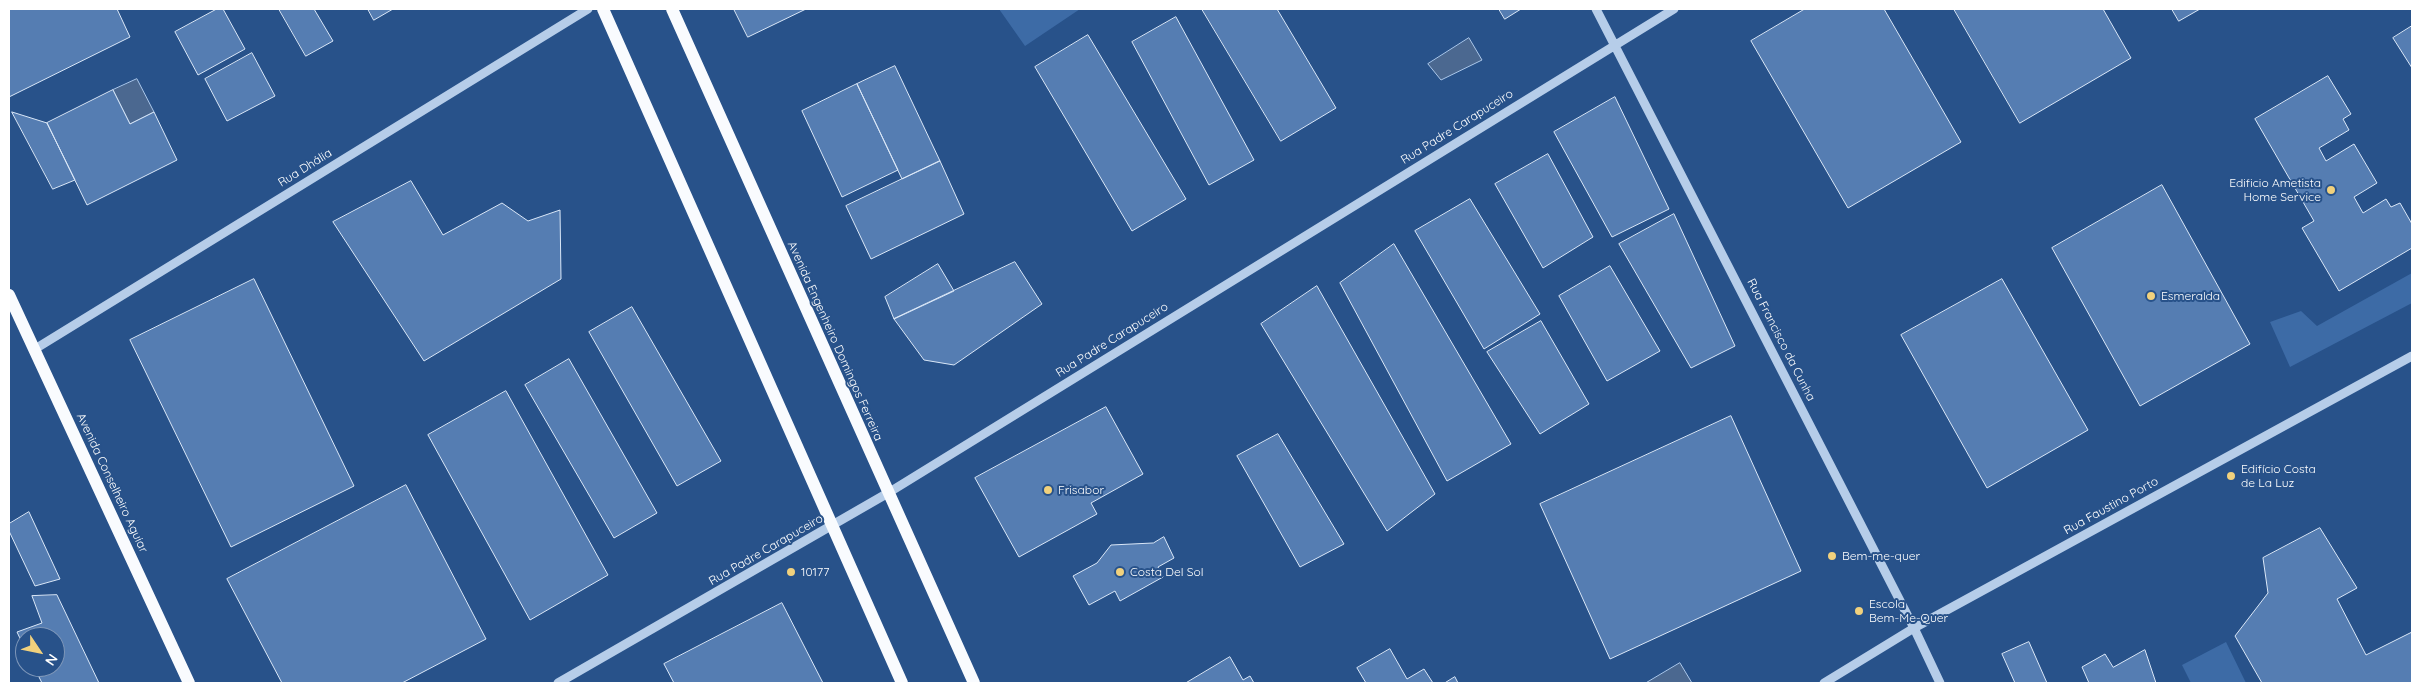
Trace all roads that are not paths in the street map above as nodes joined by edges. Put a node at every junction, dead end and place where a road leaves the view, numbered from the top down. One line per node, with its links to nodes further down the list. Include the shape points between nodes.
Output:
1 (588, 9): 8 (street, Rua Dhália)
2 (602, 9): 11 (main road)
3 (672, 9): 10 (main road, Avenida Engenheiro Domingos Ferreira)
4 (1596, 9): 6 (street, Rua Francisco da Cunha)
5 (1674, 9): 6 (street, Rua Padre Carapuceiro)
6 (1615, 44): 10 (street, Rua Padre Carapuceiro); 12 (street, Rua Francisco da Cunha)
7 (9, 296): 8 (main road, Avenida Conselheiro Aguiar)
8 (35, 349): 13 (main road, Avenida Conselheiro Aguiar)
9 (2412, 356): 12 (street, Rua Faustino Porto)
10 (888, 493): 11 (street, Rua Padre Carapuceiro); 16 (main road, Avenida Engenheiro Domingos Ferreira)
11 (833, 525): 14 (street, Rua Padre Carapuceiro); 15 (main road)
12 (1914, 628): 17 (street, Rua Faustino Porto); 18 (street, Rua Francisco da Cunha)
13 (189, 683)
14 (558, 683)
15 (902, 683)
16 (974, 683)
17 (1824, 683)
18 (1940, 683)

